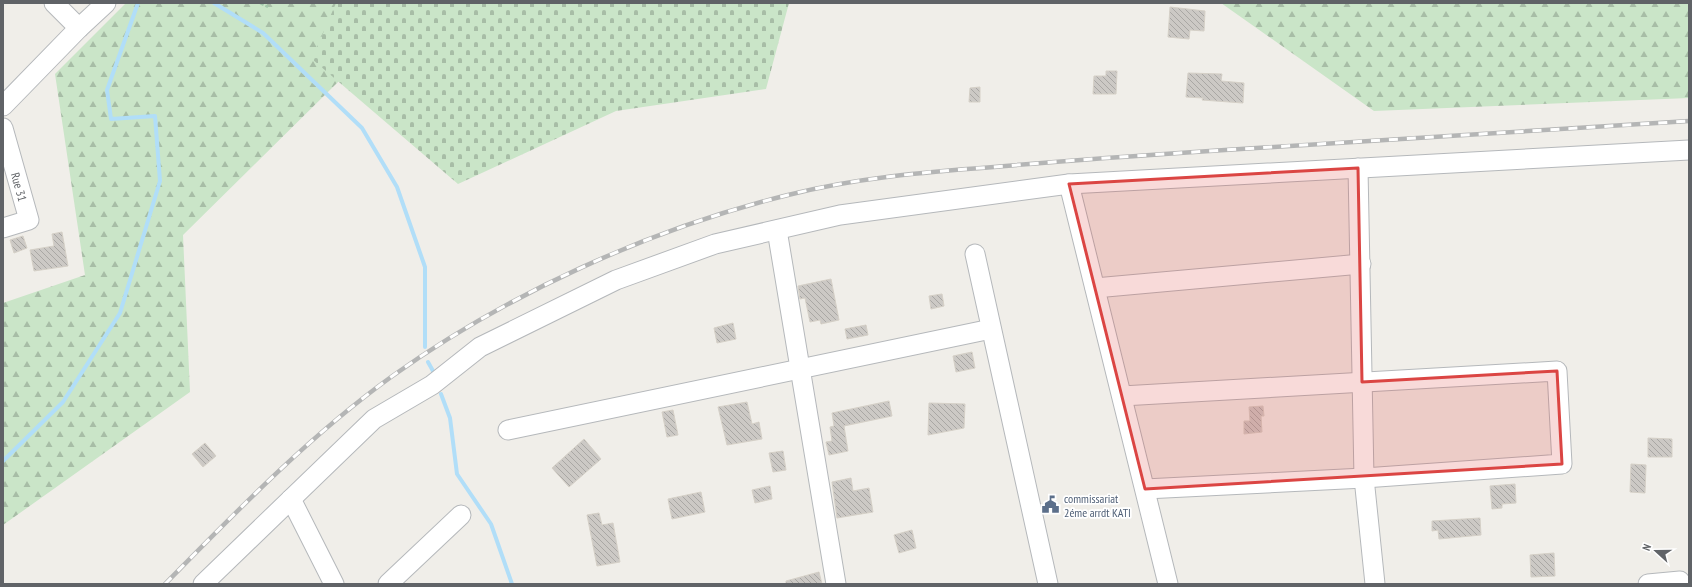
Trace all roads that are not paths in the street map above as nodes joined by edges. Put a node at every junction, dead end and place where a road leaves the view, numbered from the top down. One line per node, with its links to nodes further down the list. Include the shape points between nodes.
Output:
1 (54, 3): 3 (street)
2 (106, 3): 3 (street)
3 (79, 28): 4 (street)
4 (3, 106)
5 (3, 128): 9 (street, Rue 31, via 29,220)
6 (1689, 150): 7 (street)
7 (1358, 168): 8 (street); 12 (street)
8 (1069, 184): 10 (street, via 840,215); 13 (street)
9 (3, 228)
10 (777, 230): 15 (street); 21 (street, via 715,244 616,280 480,347 432,385 374,419)
11 (974, 254): 14 (street)
12 (1361, 264): 13 (street); 16 (street)
13 (1095, 288): 17 (street)
14 (991, 329): 15 (street); 28 (street)
15 (800, 369): 18 (street); 27 (street)
16 (1362, 382): 17 (street); 19 (street); 19 (street, via 1557,371 1562,464)
17 (1122, 396): 20 (street)
18 (508, 430)
19 (1364, 478): 20 (street); 30 (street)
20 (1145, 489): 29 (street)
21 (291, 499): 24 (street); 25 (street)
22 (461, 516): 26 (street)
23 (1680, 581): 31 (street)
24 (203, 584)
25 (334, 584)
26 (388, 584)
27 (836, 584)
28 (1048, 584)
29 (1168, 584)
30 (1375, 584)
31 (1648, 584)

